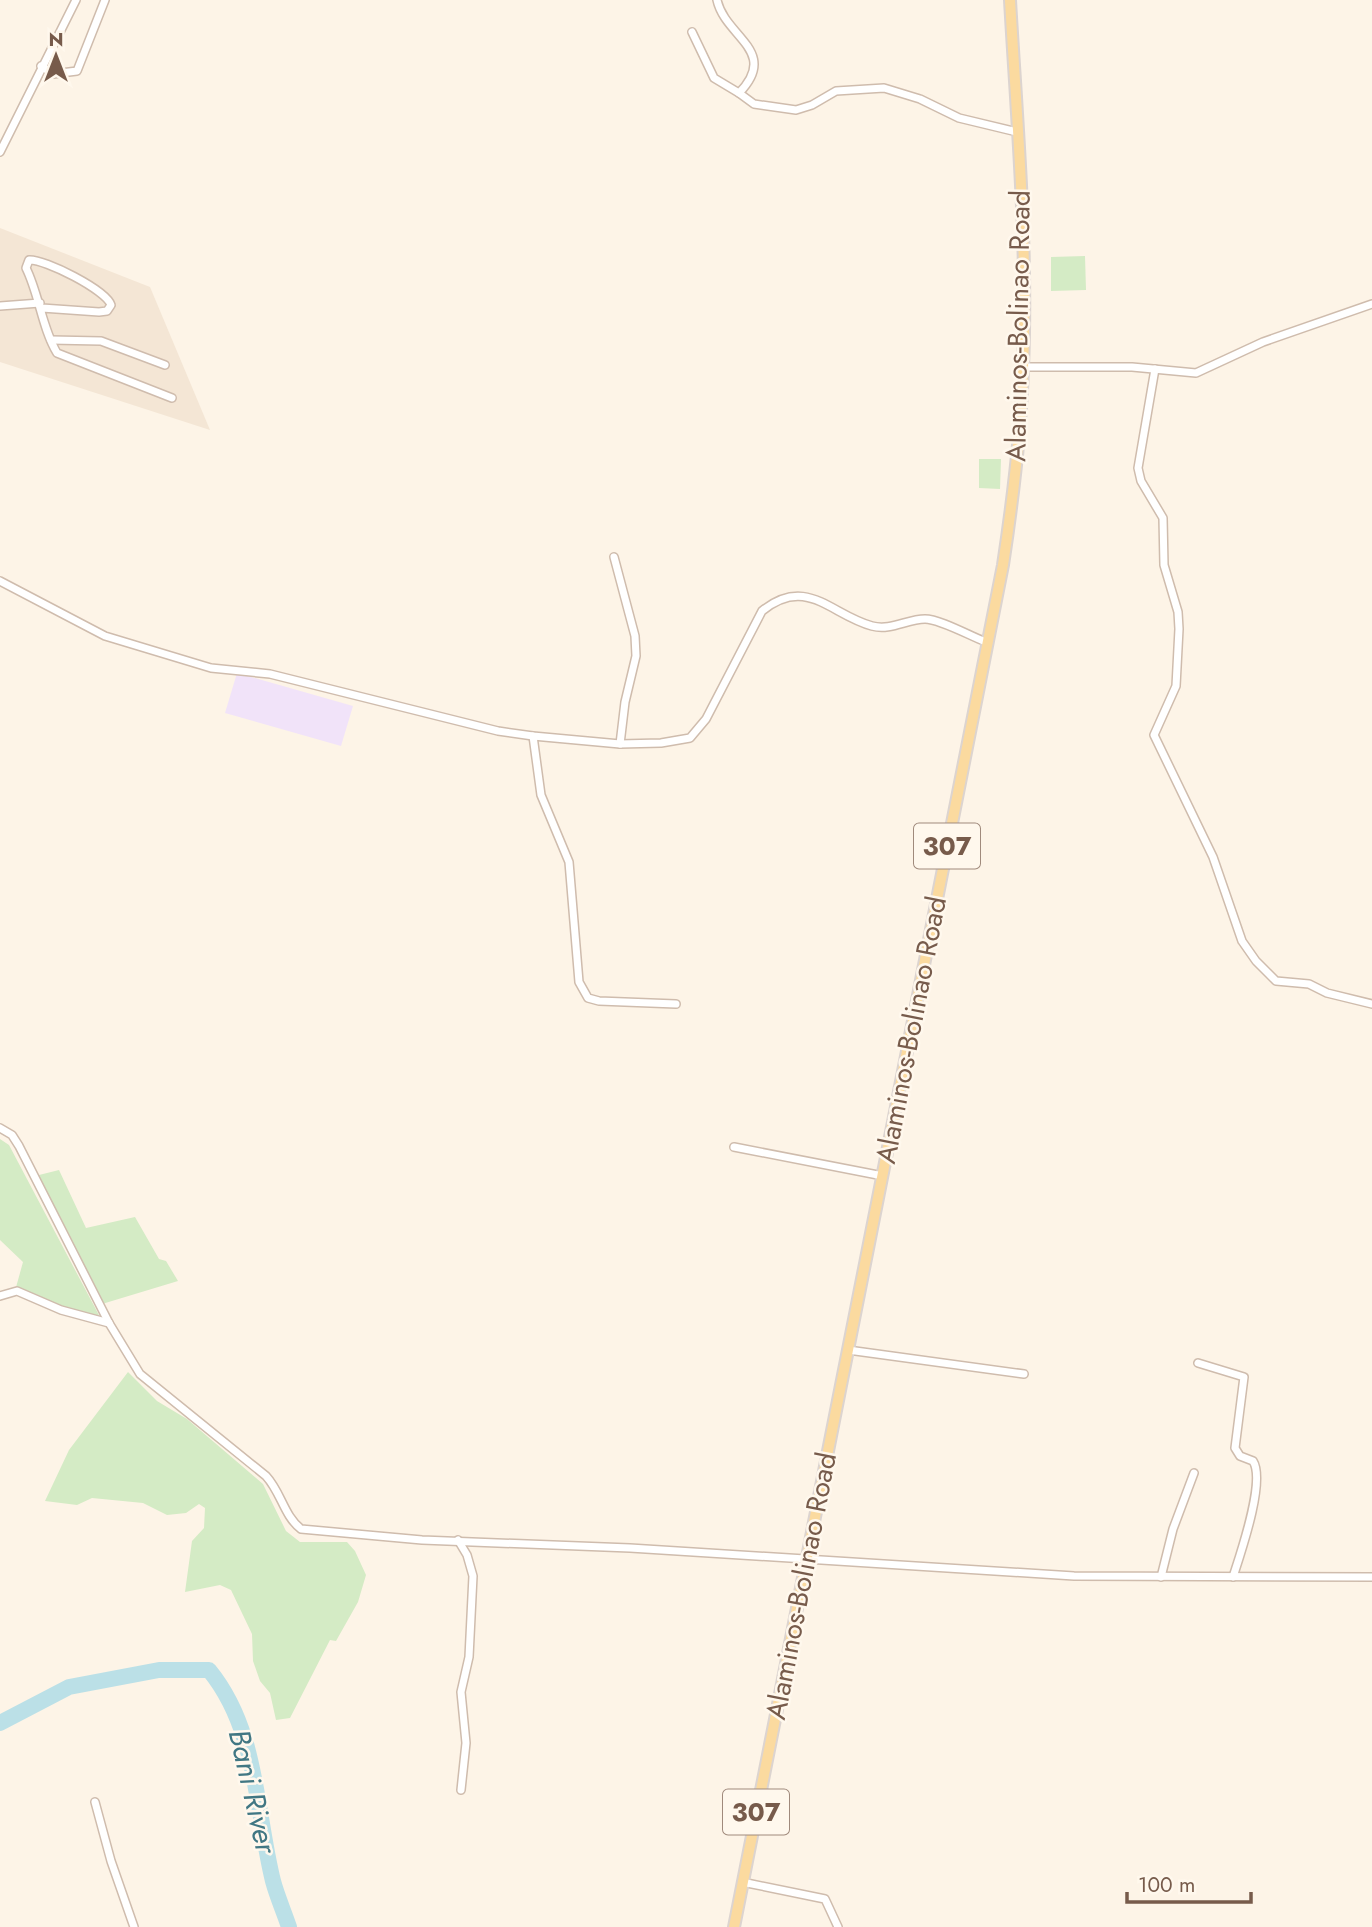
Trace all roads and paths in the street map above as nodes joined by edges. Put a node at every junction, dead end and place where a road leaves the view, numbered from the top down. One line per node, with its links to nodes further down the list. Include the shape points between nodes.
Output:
1 (76, 0): 6 (street)
2 (105, 0): 6 (street, via 77,71 53,74)
3 (717, 0): 7 (street, via 720,11 751,50 753,73)
4 (1010, 0): 8 (main road, Alaminos-Bolinao Road / 307)
5 (692, 32): 7 (street, via 714,78)
6 (41, 66): 9 (street)
7 (739, 93): 8 (street, via 754,104 796,110 836,91 884,88 958,118)
8 (1017, 132): 15 (main road, Alaminos-Bolinao Road / 307)
9 (0, 152)
10 (1372, 304): 16 (street, via 1263,342 1196,373)
11 (41, 305): 11 (street, via 99,312 111,305 68,274 29,260 26,268); 12 (street); 13 (street)
12 (0, 306)
13 (51, 340): 14 (street, via 101,341); 17 (street, via 60,356)
14 (165, 365)
15 (1023, 367): 16 (street); 20 (main road, Alaminos-Bolinao Road / 307, via 1017,477)
16 (1155, 369): 24 (street, via 1139,468 1141,481 1163,517 1164,565 1179,629 1176,686 1154,735 1213,857 1242,942 1256,961 1276,981 1309,984)
17 (172, 398)
18 (614, 557): 22 (street, via 636,656)
19 (0, 581): 21 (street, via 105,636 160,654 211,668 270,674)
20 (986, 642): 22 (street, via 933,620 878,627 808,596 785,599 762,611 701,729 690,738); 27 (main road, Alaminos-Bolinao Road / 307)
21 (533, 736): 22 (street); 23 (street, via 541,795 569,862 582,992 599,1001)
22 (620, 744)
23 (676, 1004)
24 (1372, 1004)
25 (0, 1128): 29 (street, via 19,1146)
26 (734, 1147): 27 (street)
27 (883, 1176): 30 (main road, Alaminos-Bolinao Road / 307)
28 (0, 1296): 29 (street, via 17,1291)
29 (109, 1323): 34 (street, via 140,1374 266,1476 292,1523 301,1529)
30 (848, 1350): 32 (street); 35 (main road, Alaminos-Bolinao Road / 307)
31 (1198, 1363): 37 (street, via 1244,1377 1235,1448 1240,1456 1253,1461 1257,1476 1243,1551)
32 (1024, 1374)
33 (1194, 1473): 36 (street)
34 (458, 1540): 35 (street); 39 (street, via 473,1576 469,1657 461,1692 466,1743)
35 (806, 1559): 36 (street); 41 (main road, Alaminos-Bolinao Road / 307)
36 (1161, 1577): 37 (street)
37 (1233, 1577): 38 (street)
38 (1372, 1577)
39 (461, 1790)
40 (95, 1802): 42 (street)
41 (742, 1882): 43 (main road, Alaminos-Bolinao Road / 307); 44 (street, via 825,1899)
42 (134, 1927)
43 (734, 1927)
44 (838, 1927)

